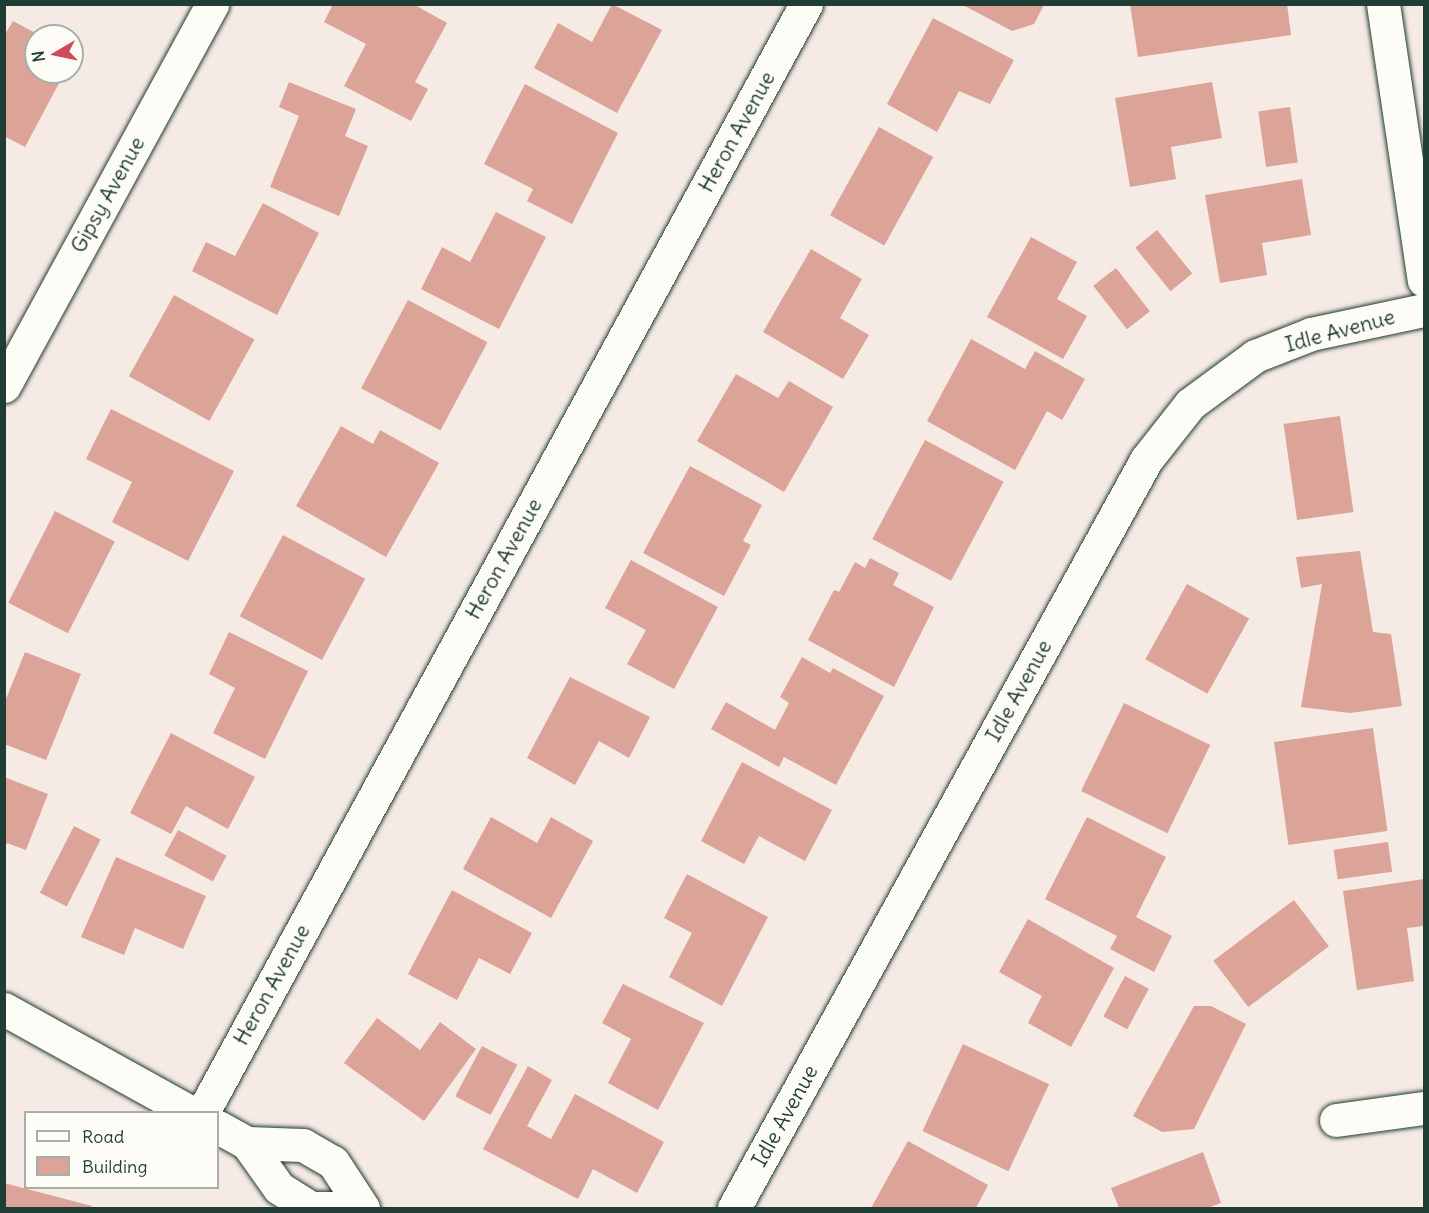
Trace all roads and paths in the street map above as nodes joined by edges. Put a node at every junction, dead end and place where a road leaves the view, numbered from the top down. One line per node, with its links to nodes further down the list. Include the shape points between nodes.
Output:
1 (212, 4): 6 (street, Gipsy Avenue)
2 (806, 4): 10 (street, Heron Avenue)
3 (1383, 4): 4 (street)
4 (1425, 280)
5 (1425, 310): 16 (street, Idle Avenue, via 1311,334 1255,356 1190,404 1146,460)
6 (4, 386)
7 (4, 1009): 9 (street)
8 (1425, 1108): 11 (street)
9 (186, 1111)
10 (204, 1111)
11 (1336, 1120)
12 (219, 1128): 13 (street)
13 (247, 1143): 14 (street, via 279,1188 311,1208); 15 (street, via 303,1145 333,1162)
14 (332, 1209)
15 (363, 1209)
16 (734, 1209)

